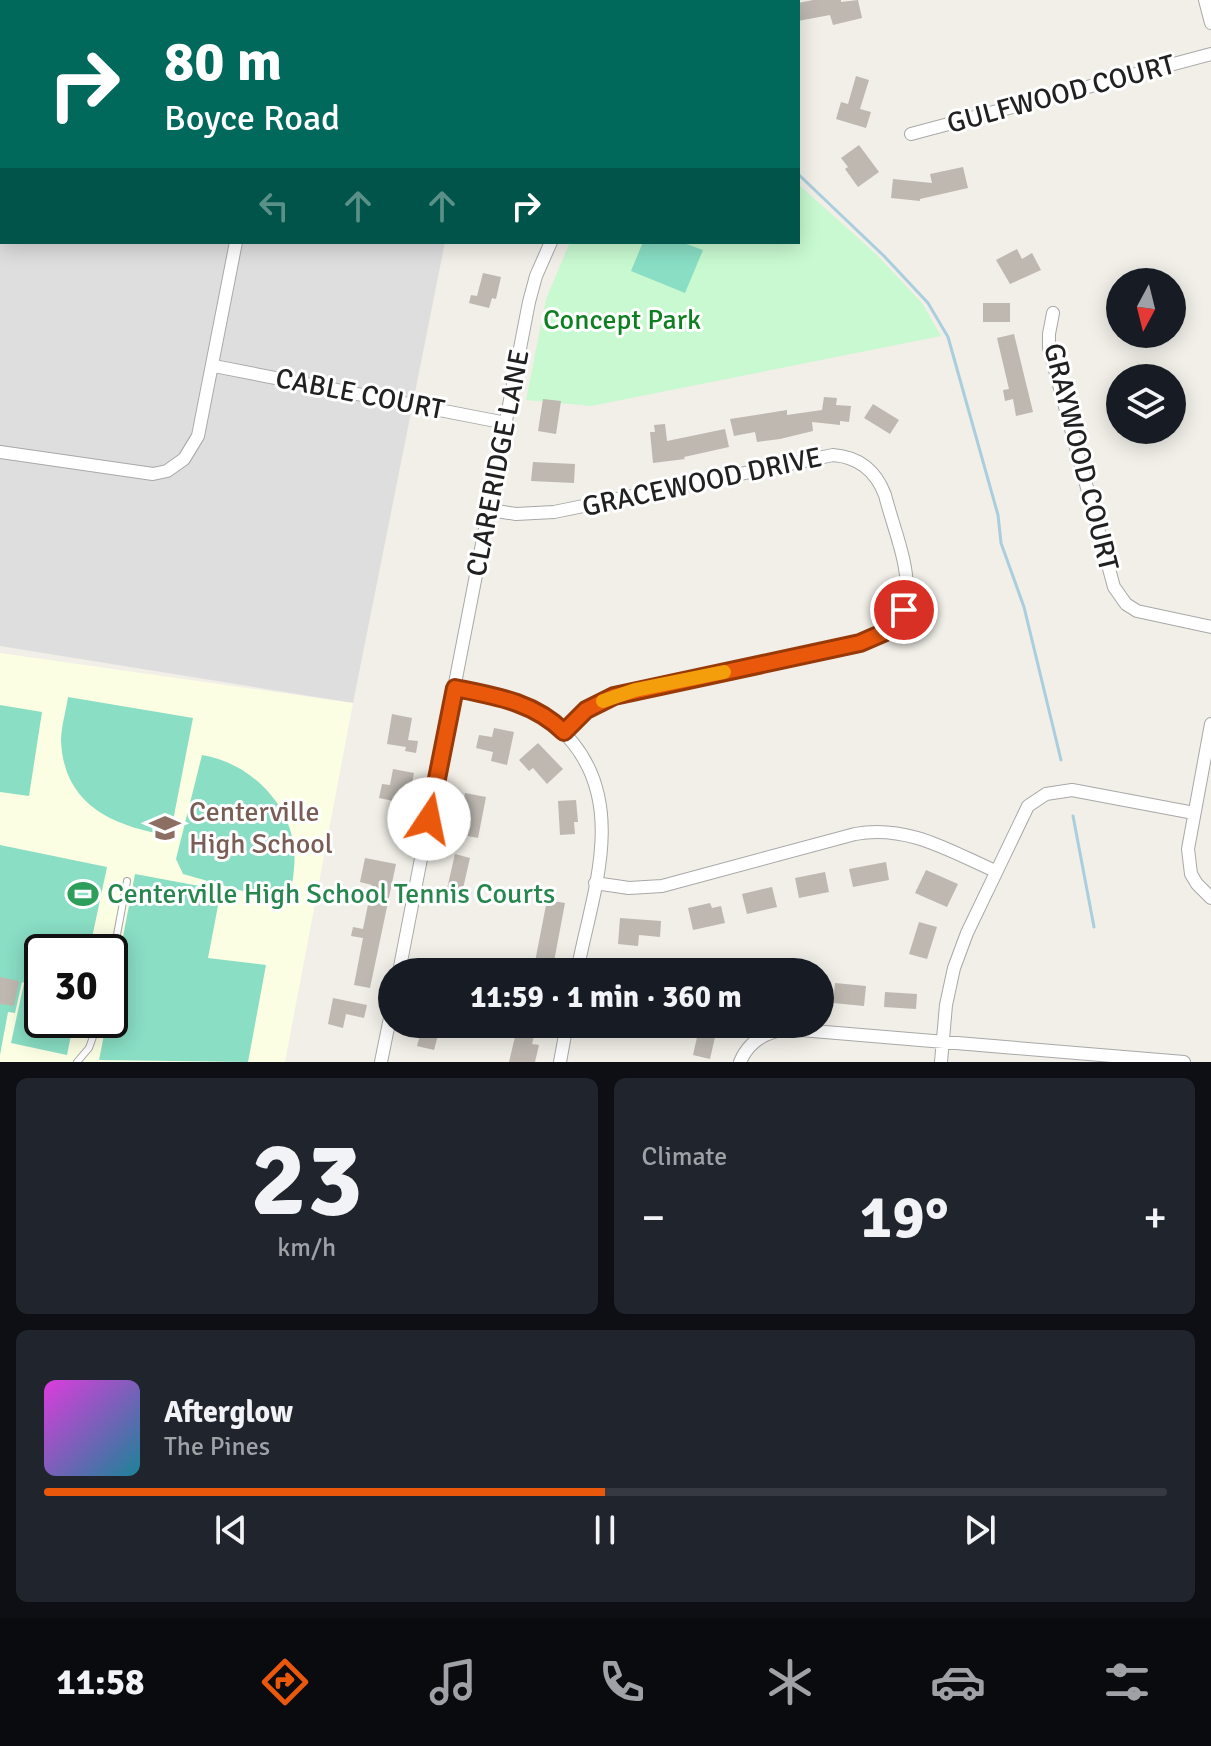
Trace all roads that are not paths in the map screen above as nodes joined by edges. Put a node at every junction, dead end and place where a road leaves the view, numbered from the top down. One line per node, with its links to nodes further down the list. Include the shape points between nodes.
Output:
1 (1205, 0): 2 (street)
2 (1211, 23)
3 (1211, 54): 4 (street, GULFWOOD COURT)
4 (911, 134)
5 (236, 244): 8 (street)
6 (550, 244): 9 (street, CLARERIDGE LANE, via 532,289)
7 (1053, 313): 12 (street, GRAYWOOD COURT, via 1049,348 1114,587 1137,611)
8 (214, 366): 9 (street, CABLE COURT); 10 (street, via 198,436 184,459 167,471 127,472)
9 (506, 423): 11 (street, CLARERIDGE LANE)
10 (0, 452)
11 (490, 510): 13 (street, CLARERIDGE LANE); 15 (street, GRACEWOOD DRIVE, via 554,512 833,455 864,464 885,495 908,590 904,610 890,630 860,643 614,696 586,710)
12 (1211, 627)
13 (455, 688): 15 (street, via 516,701); 22 (street, CLARERIDGE LANE)
14 (1211, 724): 16 (street)
15 (564, 732): 19 (street, via 588,766 600,799 603,838)
16 (1194, 813): 17 (street, via 1072,790 1046,794 1028,806); 20 (street, via 1188,862 1197,884)
17 (995, 871): 19 (street, via 918,837 885,830 662,886); 27 (street, via 954,968)
18 (127, 881): 21 (lane)
19 (595, 883): 23 (street)
20 (1211, 898)
21 (117, 934)
22 (402, 958)
23 (580, 958)
24 (93, 1038): 28 (lane)
25 (386, 1038): 29 (street)
26 (564, 1038): 30 (street)
27 (943, 1041): 31 (street, via 789,1029 765,1034); 32 (street); 33 (street)
28 (77, 1062)
29 (381, 1062)
30 (560, 1062)
31 (740, 1062)
32 (941, 1062)
33 (1184, 1062)

